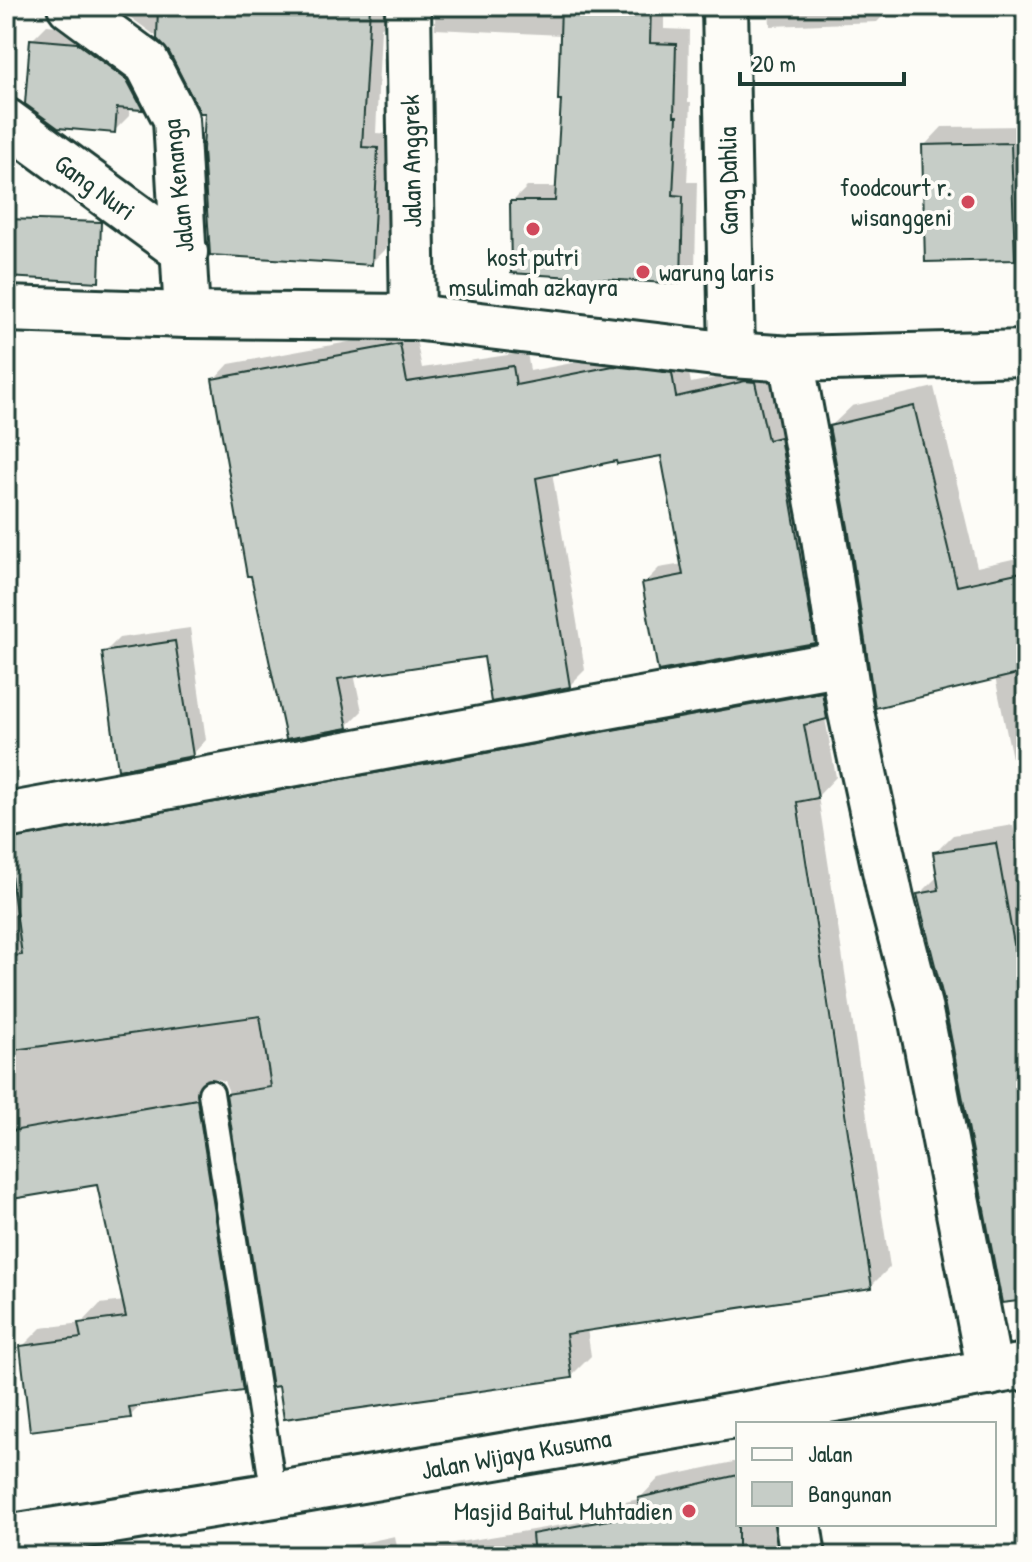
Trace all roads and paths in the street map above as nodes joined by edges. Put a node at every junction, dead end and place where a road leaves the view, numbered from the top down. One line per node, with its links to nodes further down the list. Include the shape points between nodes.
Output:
1 (70, 6): 5 (street, Jalan Kenanga, via 147,63 176,119)
2 (408, 6): 8 (street, Jalan Anggrek)
3 (725, 6): 10 (street, Gang Dahlia)
4 (6, 121): 5 (street, Gang Nuri)
5 (185, 252): 7 (street, Jalan Kenanga)
6 (6, 309): 7 (street)
7 (187, 315): 8 (street)
8 (413, 317): 10 (street)
9 (1026, 353): 11 (street)
10 (732, 355): 11 (street)
11 (791, 359): 12 (street)
12 (843, 663): 13 (street); 15 (street, via 891,898)
13 (6, 816)
14 (211, 1093): 19 (lane)
15 (1008, 1369): 16 (street, Jalan Wijaya Kusuma)
16 (787, 1416): 17 (street, Jalan Wijaya Kusuma)
17 (748, 1422)
18 (736, 1424): 19 (street, Jalan Wijaya Kusuma)
19 (274, 1495): 21 (street, Jalan Wijaya Kusuma)
20 (798, 1526): 22 (street)
21 (6, 1538)
22 (803, 1556)

